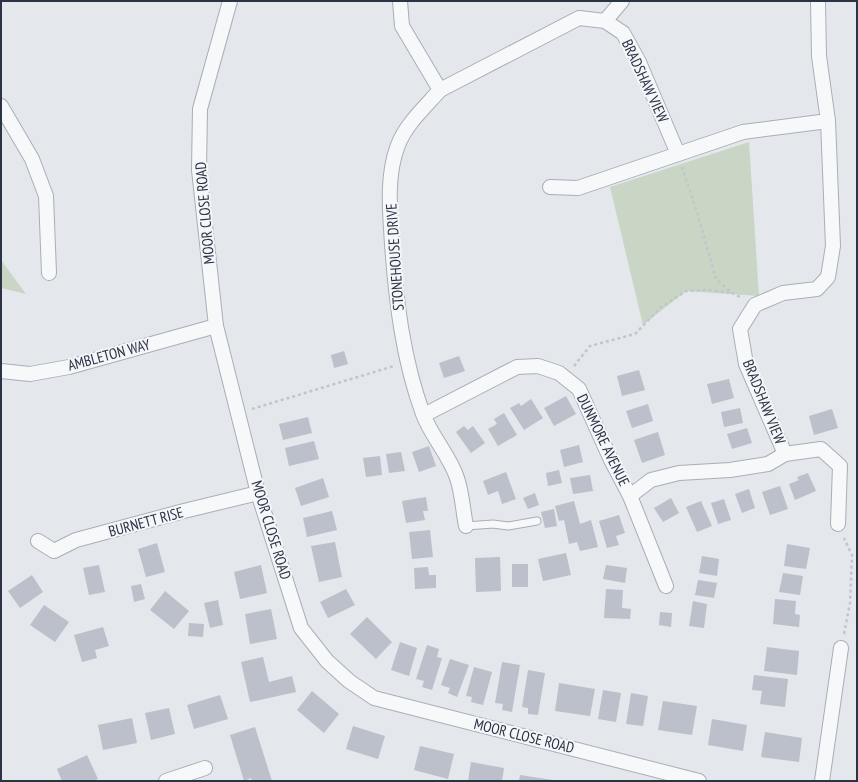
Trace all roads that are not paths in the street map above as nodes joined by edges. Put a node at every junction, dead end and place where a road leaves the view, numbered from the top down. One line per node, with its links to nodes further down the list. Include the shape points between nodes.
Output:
1 (230, 1): 12 (street, MOOR CLOSE ROAD, via 200,109 199,170)
2 (400, 1): 6 (street, via 402,26)
3 (622, 1): 5 (street)
4 (818, 1): 8 (street, via 820,56)
5 (605, 21): 6 (street, BRADSHAW VIEW, via 579,18); 9 (street, BRADSHAW VIEW, via 623,33 639,62)
6 (440, 90): 14 (street, STONEHOUSE DRIVE, via 408,126 398,145 392,165 390,216 395,282 404,347)
7 (1, 106): 11 (street, via 32,159 46,196)
8 (828, 121): 9 (street, via 743,132); 15 (street, BRADSHAW VIEW, via 833,246 828,277 817,289 783,293 755,305 740,329 746,364)
9 (678, 154): 10 (street, via 578,188)
10 (550, 187)
11 (49, 273)
12 (216, 326): 13 (street, AMBLETON WAY, via 70,367 30,374); 16 (street, MOOR CLOSE ROAD)
13 (1, 371)
14 (424, 415): 17 (street, DUNMORE AVENUE, via 517,367 538,366 558,373 579,389 610,460); 20 (street, STONEHOUSE DRIVE, via 457,478)
15 (785, 454): 17 (street, DUNMORE AVENUE, via 768,464 730,470 679,473 651,480); 19 (street, DUNMORE AVENUE, via 821,449 840,466)
16 (258, 493): 21 (street, BURNETT RISE, via 76,540 54,551); 26 (street, MOOR CLOSE ROAD, via 301,628 327,661 349,681 374,698)
17 (630, 496): 22 (street, DUNMORE AVENUE)
18 (538, 521): 20 (lane, via 508,526)
19 (838, 524)
20 (466, 526)
21 (38, 541)
22 (666, 586)
23 (841, 648): 27 (street)
24 (205, 768): 25 (street)
25 (166, 781)
26 (699, 781)
27 (822, 781)

